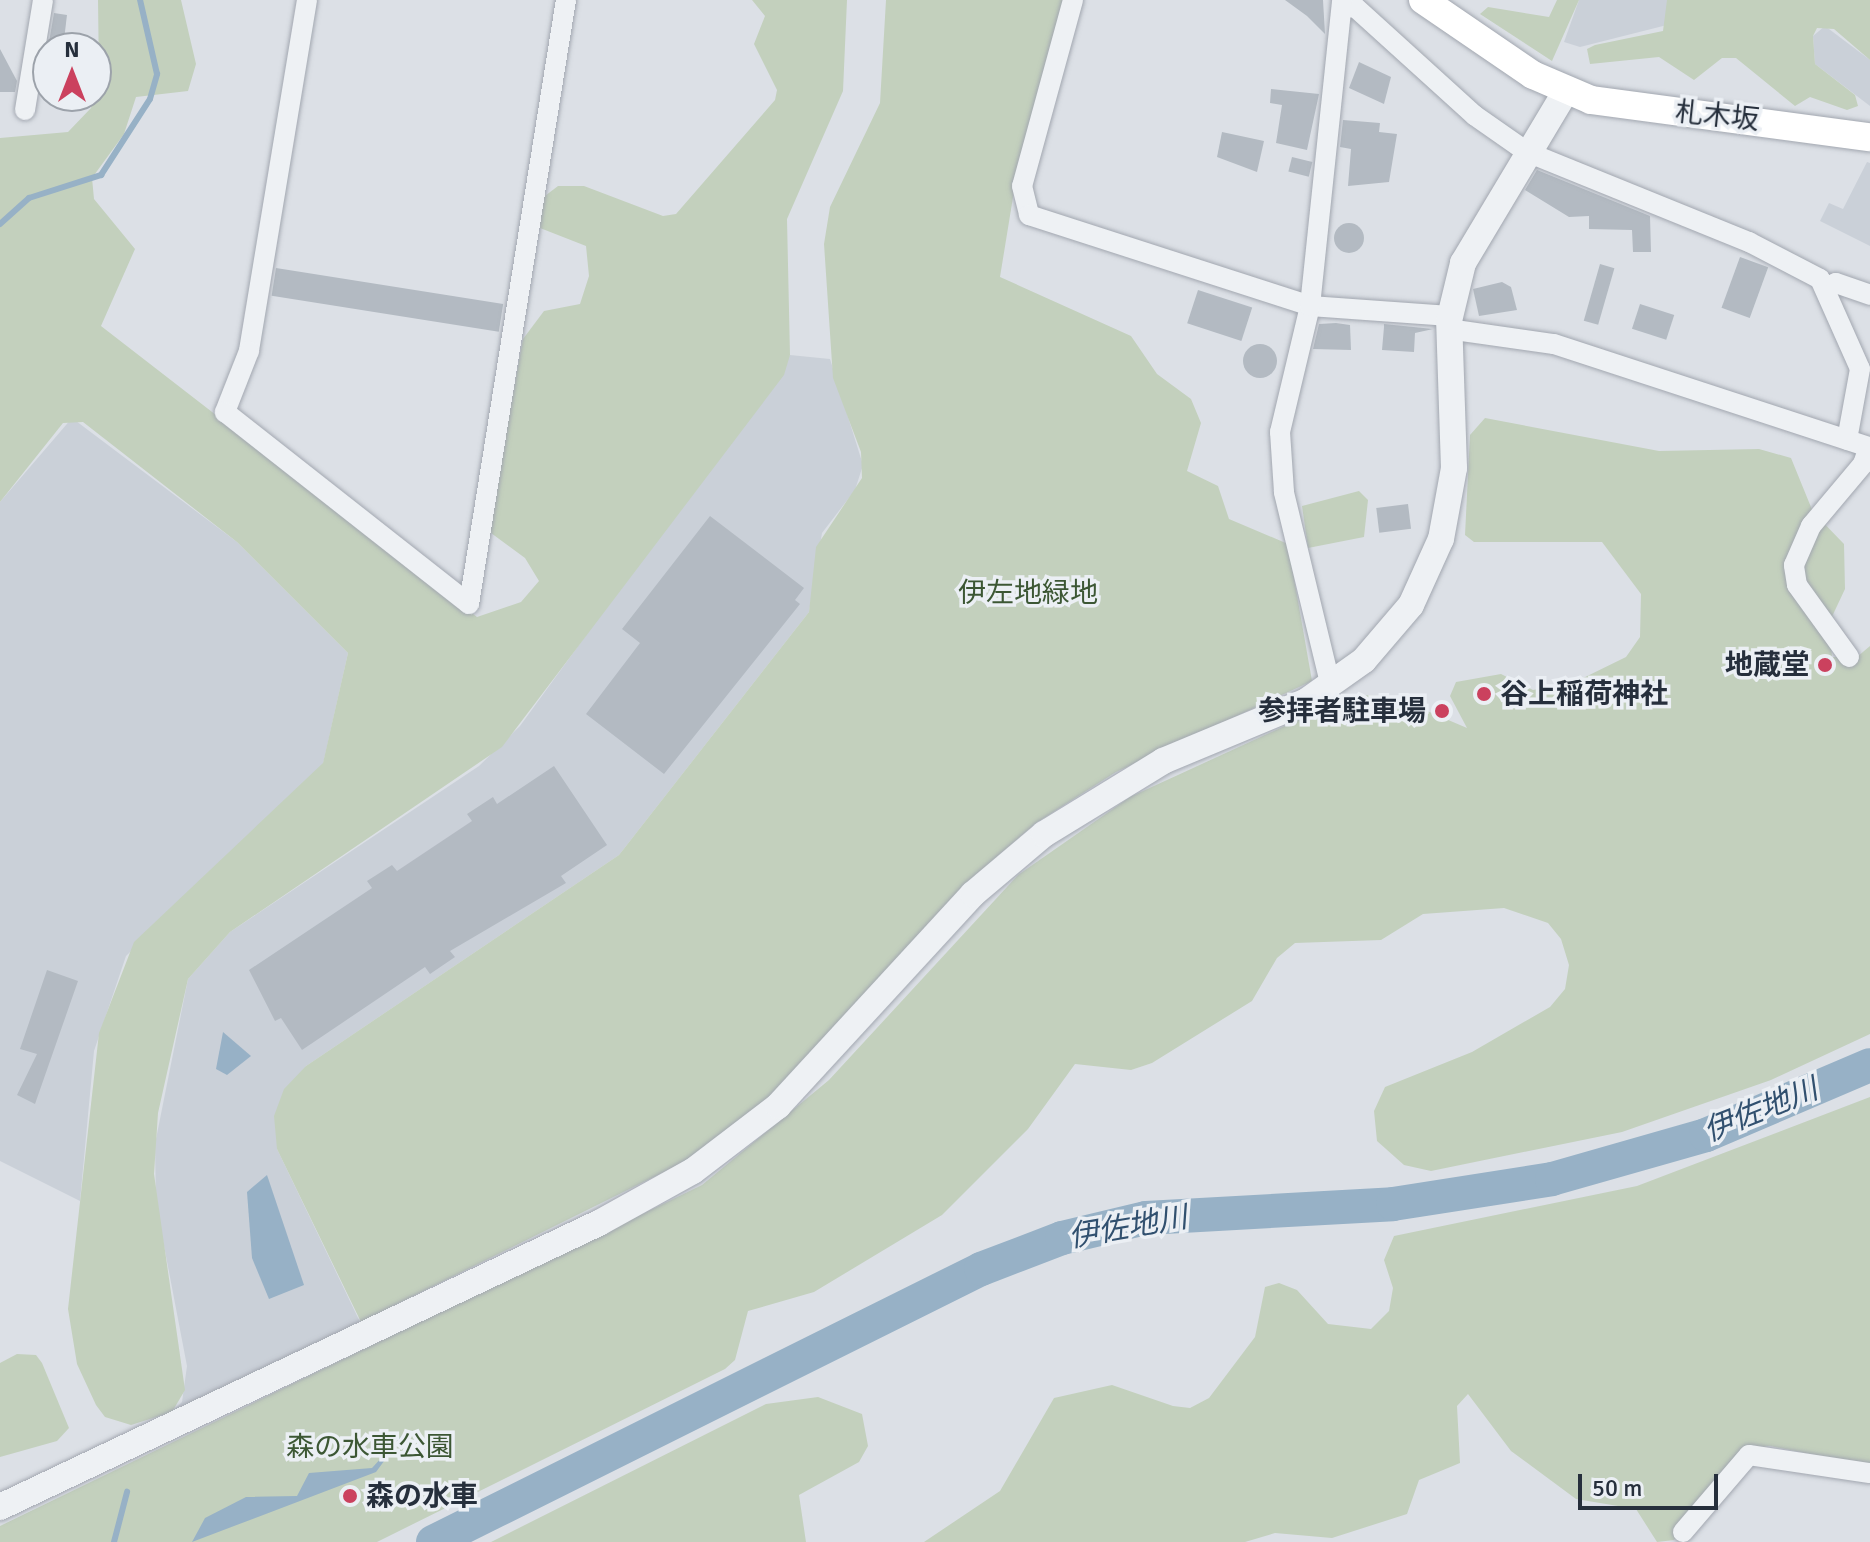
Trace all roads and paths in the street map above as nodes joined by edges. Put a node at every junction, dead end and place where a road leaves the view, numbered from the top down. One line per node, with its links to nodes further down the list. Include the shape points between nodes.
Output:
1 (43, 0): 8 (street)
2 (307, 0): 3 (street, via 249,351 225,412 469,604)
3 (566, 0)
4 (1073, 0): 13 (street, via 1022,186 1029,215)
5 (1423, 0): 7 (main road, 札木坂)
6 (1342, 4): 10 (street, via 1355,7 1474,115); 13 (street)
7 (1566, 91): 9 (main road, 札木坂, via 1616,106); 10 (street)
8 (25, 110)
9 (1870, 137)
10 (1527, 152): 11 (street, via 1749,242); 14 (street, via 1475,236)
11 (1826, 288): 12 (street, via 1836,283); 15 (street, via 1860,369)
12 (1870, 295)
13 (1310, 306): 14 (street); 18 (street, via 1285,392 1280,452)
14 (1449, 323): 15 (street, via 1554,344); 18 (street, via 1454,468 1441,539 1389,634)
15 (1847, 440): 16 (street)
16 (1870, 447): 17 (street, via 1863,464 1811,526 1794,565 1797,585)
17 (1849, 657)
18 (1331, 687): 20 (street, via 1149,768 1044,834 973,894 788,1097 693,1171 599,1223)
19 (1870, 1473): 21 (street, via 1749,1455)
20 (0, 1507)
21 (1683, 1532)

